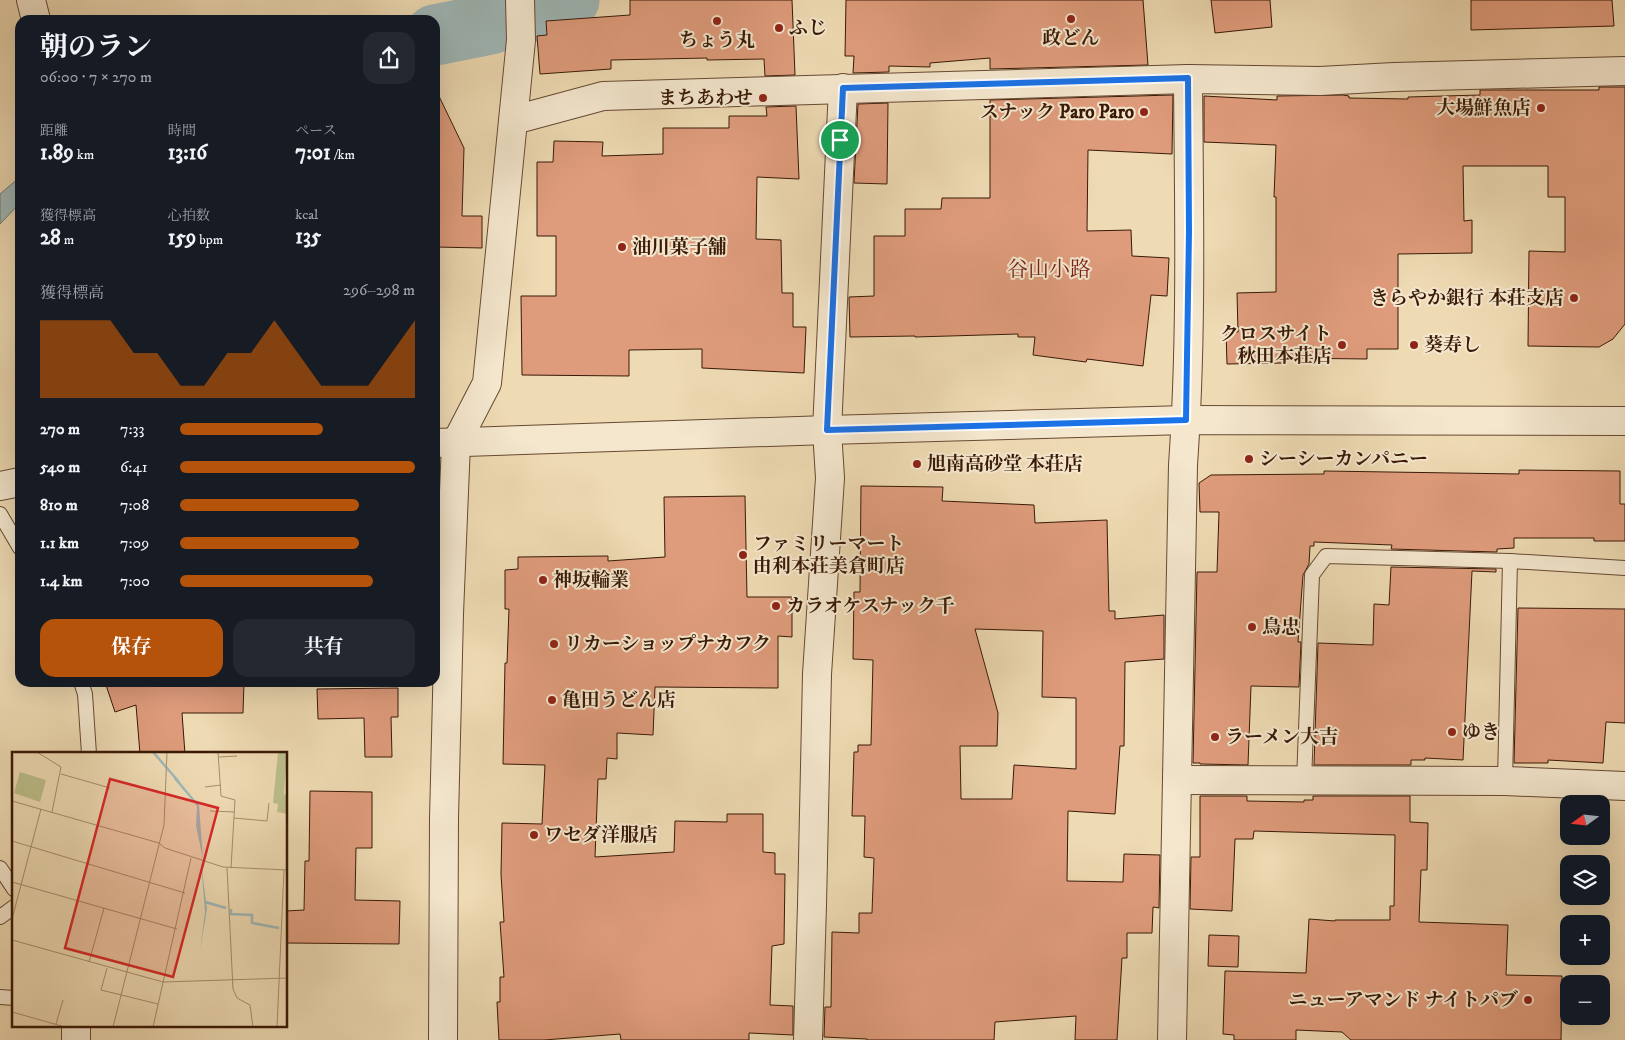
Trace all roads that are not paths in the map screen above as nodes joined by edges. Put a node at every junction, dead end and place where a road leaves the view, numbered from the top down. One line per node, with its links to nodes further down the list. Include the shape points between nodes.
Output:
1 (31, 0): 3 (street)
2 (520, 0): 7 (street, via 521,40)
3 (35, 15)
4 (1625, 71): 5 (street, via 1320,81)
5 (1188, 78): 6 (street); 8 (street)
6 (843, 88): 7 (street, via 602,96); 10 (street)
7 (514, 120): 11 (street, via 487,383)
8 (1186, 420): 9 (street); 10 (street); 20 (street, via 1182,475)
9 (1625, 421)
10 (827, 430): 11 (street); 29 (street, via 830,478 817,674)
11 (446, 443): 28 (street, via 449,624)
12 (15, 483): 13 (street)
13 (0, 486)
14 (0, 514): 15 (lane)
15 (15, 540)
16 (1510, 562): 17 (lane); 21 (lane, via 1326,556 1312,575); 22 (lane)
17 (1625, 568)
18 (83, 687): 19 (lane)
19 (89, 752)
20 (1177, 780): 21 (street); 30 (street)
21 (1304, 780): 22 (street)
22 (1505, 781): 23 (street)
23 (1625, 786)
24 (0, 868): 25 (lane)
25 (12, 886)
26 (12, 909): 27 (lane)
27 (0, 918)
28 (442, 1040)
29 (808, 1040)
30 (1172, 1040)

